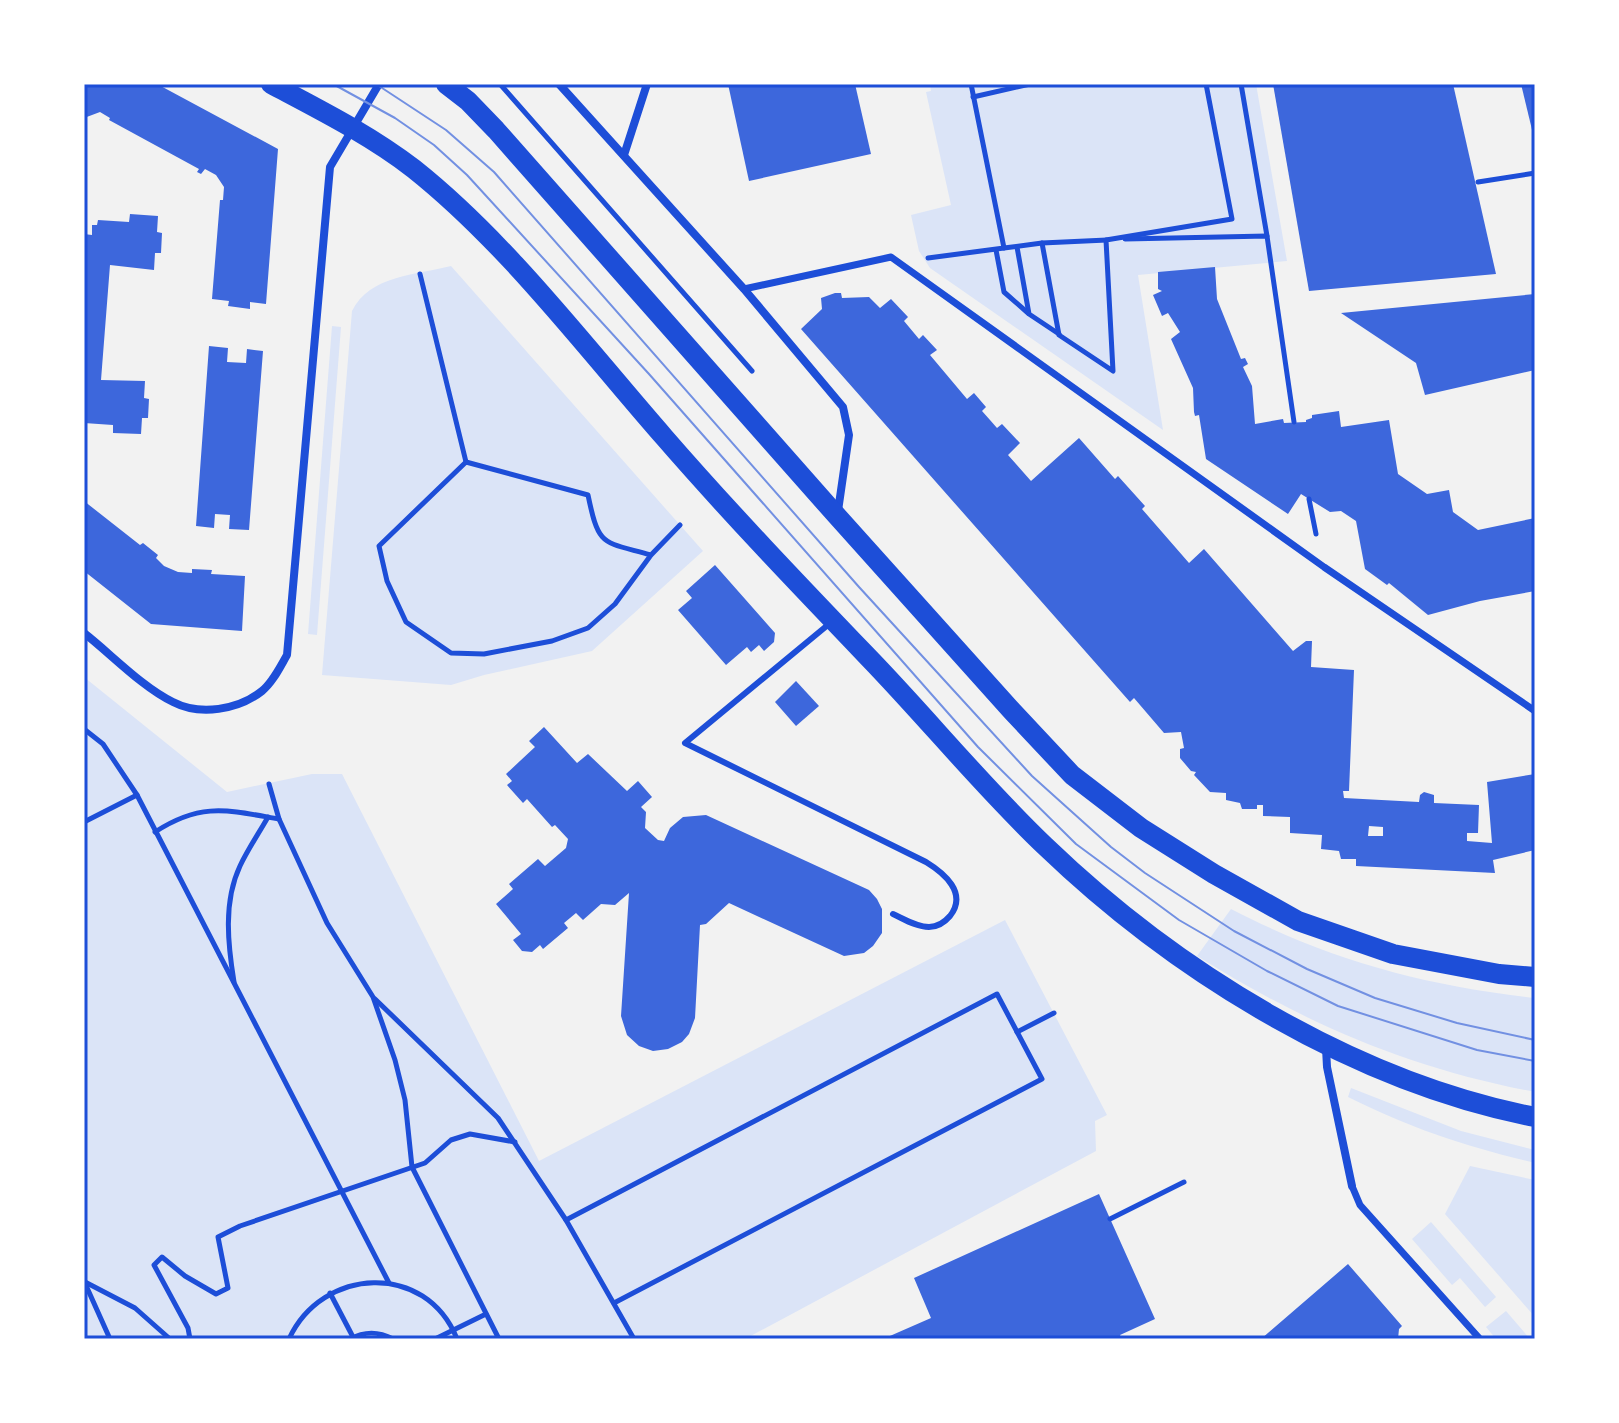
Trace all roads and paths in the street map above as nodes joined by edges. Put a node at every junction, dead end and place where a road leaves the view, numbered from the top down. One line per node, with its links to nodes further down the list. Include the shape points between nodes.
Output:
1 (271, 84): 12 (main road)
2 (379, 84): 12 (street)
3 (446, 84): 30 (main road, via 496,130)
4 (500, 84): 27 (path)
5 (559, 84): 13 (street)
6 (647, 84): 13 (street)
7 (971, 84): 11 (path)
8 (1030, 84): 11 (path)
9 (1206, 84): 17 (path, via 1232,219)
10 (1241, 84): 16 (path)
11 (973, 97): 20 (path)
12 (353, 127): 33 (main road, via 416,171 477,226); 34 (street, via 330,167 287,655 262,691 218,709 198,710 159,694)
13 (624, 155): 24 (street)
14 (1535, 173): 15 (path)
15 (1478, 182)
16 (1267, 236): 17 (path); 28 (path)
17 (1106, 240): 18 (path); 26 (path, via 1113,371)
18 (1042, 243): 19 (path); 26 (path)
19 (1017, 247): 20 (path); 25 (path)
20 (1004, 248): 21 (path)
21 (996, 250): 22 (path); 25 (path, via 1004,292)
22 (891, 257): 24 (street); 35 (street)
23 (420, 274): 29 (path)
24 (744, 289): 30 (street, via 843,407 849,435)
25 (1029, 314): 26 (path)
26 (1059, 335)
27 (757, 377)
28 (1294, 422)
29 (466, 462): 32 (path, via 588,495 595,529 606,542); 32 (path, via 379,546 387,581 406,622 451,653 484,654 588,628 615,604)
30 (837, 516): 44 (main road, via 1072,775 1141,828 1298,921 1393,954)
31 (680, 525): 32 (path)
32 (651, 555)
33 (832, 622): 43 (lane, via 685,743 926,862 940,871 957,898 945,922 932,927); 49 (main road, via 1000,802 1090,887 1209,978)
34 (84, 633)
35 (1535, 711)
36 (84, 729): 38 (path, via 103,744)
37 (269, 784): 40 (path)
38 (137, 795): 41 (path); 42 (path)
39 (268, 817): 40 (path); 42 (path, via 201,811 176,818); 45 (path, via 234,884 228,943)
40 (279, 819): 46 (path, via 327,923)
41 (84, 822)
42 (155, 832): 45 (path)
43 (893, 914)
44 (1535, 977)
45 (234, 988): 55 (path)
46 (373, 997): 51 (path, via 498,1118); 52 (path, via 399,1076)
47 (1054, 1013): 48 (path)
48 (1017, 1032): 57 (path, via 997,994); 61 (path, via 1042,1079)
49 (1326, 1044): 50 (main road, via 1420,1085); 54 (street)
50 (1535, 1117)
51 (515, 1142): 52 (path, via 470,1134 451,1140 425,1163); 57 (path)
52 (412, 1167): 55 (path); 62 (path)
53 (1184, 1182): 56 (path)
54 (1352, 1186): 74 (street, via 1360,1205)
55 (339, 1192): 59 (path); 67 (path, via 218,1237 228,1288 216,1294 162,1257 154,1265)
56 (1110, 1219)
57 (566, 1220): 61 (path)
58 (84, 1282): 65 (path); 66 (path, via 135,1308)
59 (389, 1283): 60 (path, via 358,1284); 63 (path, via 433,1304)
60 (330, 1293): 64 (path); 68 (path, via 313,1304)
61 (614, 1303): 73 (path)
62 (486, 1314): 63 (path); 72 (path)
63 (453, 1330): 70 (path); 71 (path)
64 (351, 1338): 69 (path, via 376,1332)
65 (110, 1339)
66 (170, 1339)
67 (190, 1339)
68 (289, 1339)
69 (393, 1339)
70 (435, 1339)
71 (457, 1339)
72 (499, 1339)
73 (634, 1339)
74 (1480, 1339)

